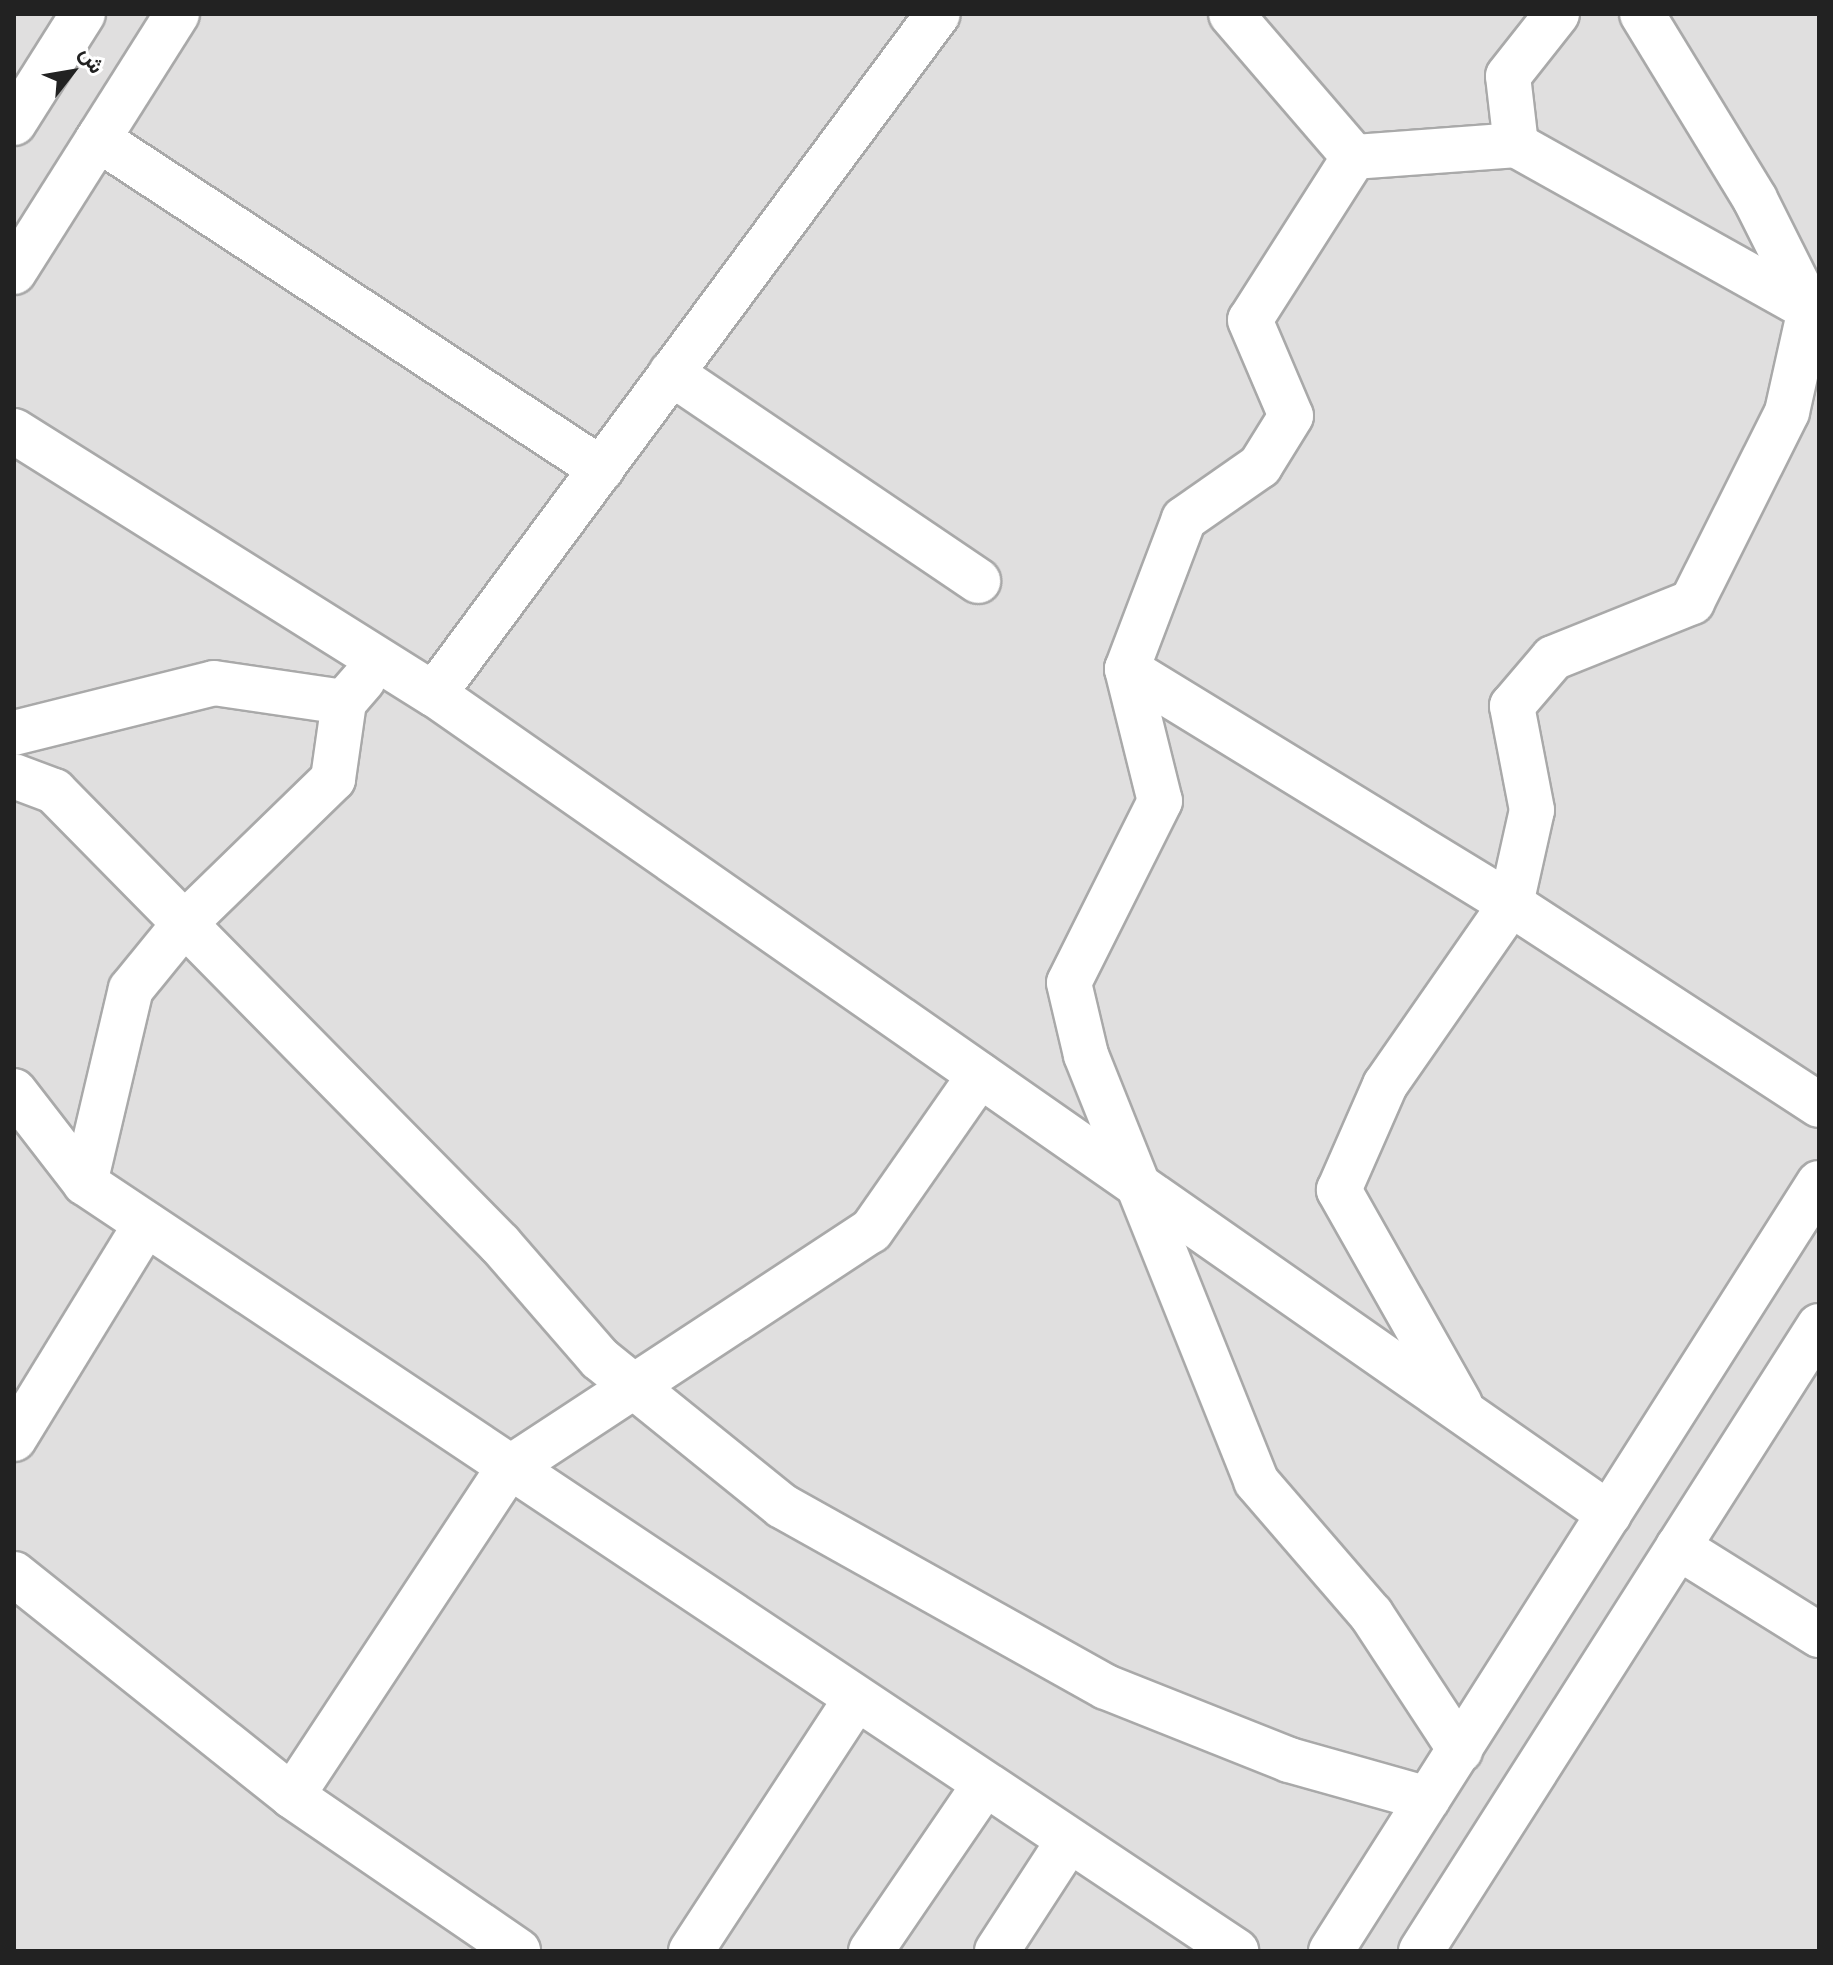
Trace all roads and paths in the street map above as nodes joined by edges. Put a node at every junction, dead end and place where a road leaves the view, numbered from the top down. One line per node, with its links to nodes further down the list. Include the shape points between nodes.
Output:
1 (83, 14): 7 (street)
2 (177, 14): 8 (street)
3 (938, 14): 13 (street)
4 (1231, 14): 10 (street)
5 (1557, 14): 9 (street, via 1508,76)
6 (1642, 14): 12 (street, via 1755,199)
7 (14, 123)
8 (98, 139): 11 (street); 15 (street)
9 (1516, 145): 10 (street); 12 (street)
10 (1354, 157): 18 (street, via 1250,320 1291,416 1260,466 1184,519)
11 (14, 272)
12 (1815, 312): 23 (street, via 1787,412 1692,602 1553,658 1512,706 1532,810)
13 (671, 373): 15 (street); 16 (street)
14 (14, 431): 17 (street)
15 (601, 469): 19 (street)
16 (978, 581)
17 (381, 661): 19 (street); 20 (street)
18 (1127, 669): 23 (street); 30 (street, via 1160,801 1069,983 1086,1055)
19 (434, 694): 25 (street)
20 (344, 702): 21 (street, via 214,683); 24 (street, via 333,779)
21 (14, 733)
22 (14, 776): 24 (street, via 54,791)
23 (1511, 904): 27 (street); 34 (street, via 1385,1085 1339,1190)
24 (184, 924): 28 (street, via 131,989); 33 (street, via 500,1244 600,1359)
25 (980, 1075): 30 (street); 33 (street, via 871,1231)
26 (14, 1091): 28 (street)
27 (1819, 1105)
28 (85, 1183): 31 (street)
29 (1819, 1183): 37 (street)
30 (1143, 1189): 34 (street); 42 (street, via 1256,1481 1371,1614)
31 (146, 1224): 35 (street); 36 (street)
32 (1819, 1326): 38 (street)
33 (635, 1387): 36 (street); 45 (street, via 782,1506 1106,1687 1289,1760)
34 (1466, 1415): 37 (street)
35 (14, 1439)
36 (508, 1469): 41 (street); 44 (street)
37 (1609, 1514): 42 (street)
38 (1678, 1547): 40 (street); 53 (street)
39 (14, 1574): 44 (street)
40 (1819, 1635)
41 (856, 1699): 43 (street); 48 (street)
42 (1460, 1750): 45 (street)
43 (985, 1784): 46 (street); 49 (street)
44 (292, 1796): 47 (street)
45 (1428, 1799): 52 (street)
46 (1069, 1840): 50 (street); 51 (street)
47 (518, 1951)
48 (691, 1951)
49 (871, 1951)
50 (997, 1951)
51 (1236, 1951)
52 (1331, 1951)
53 (1421, 1951)

